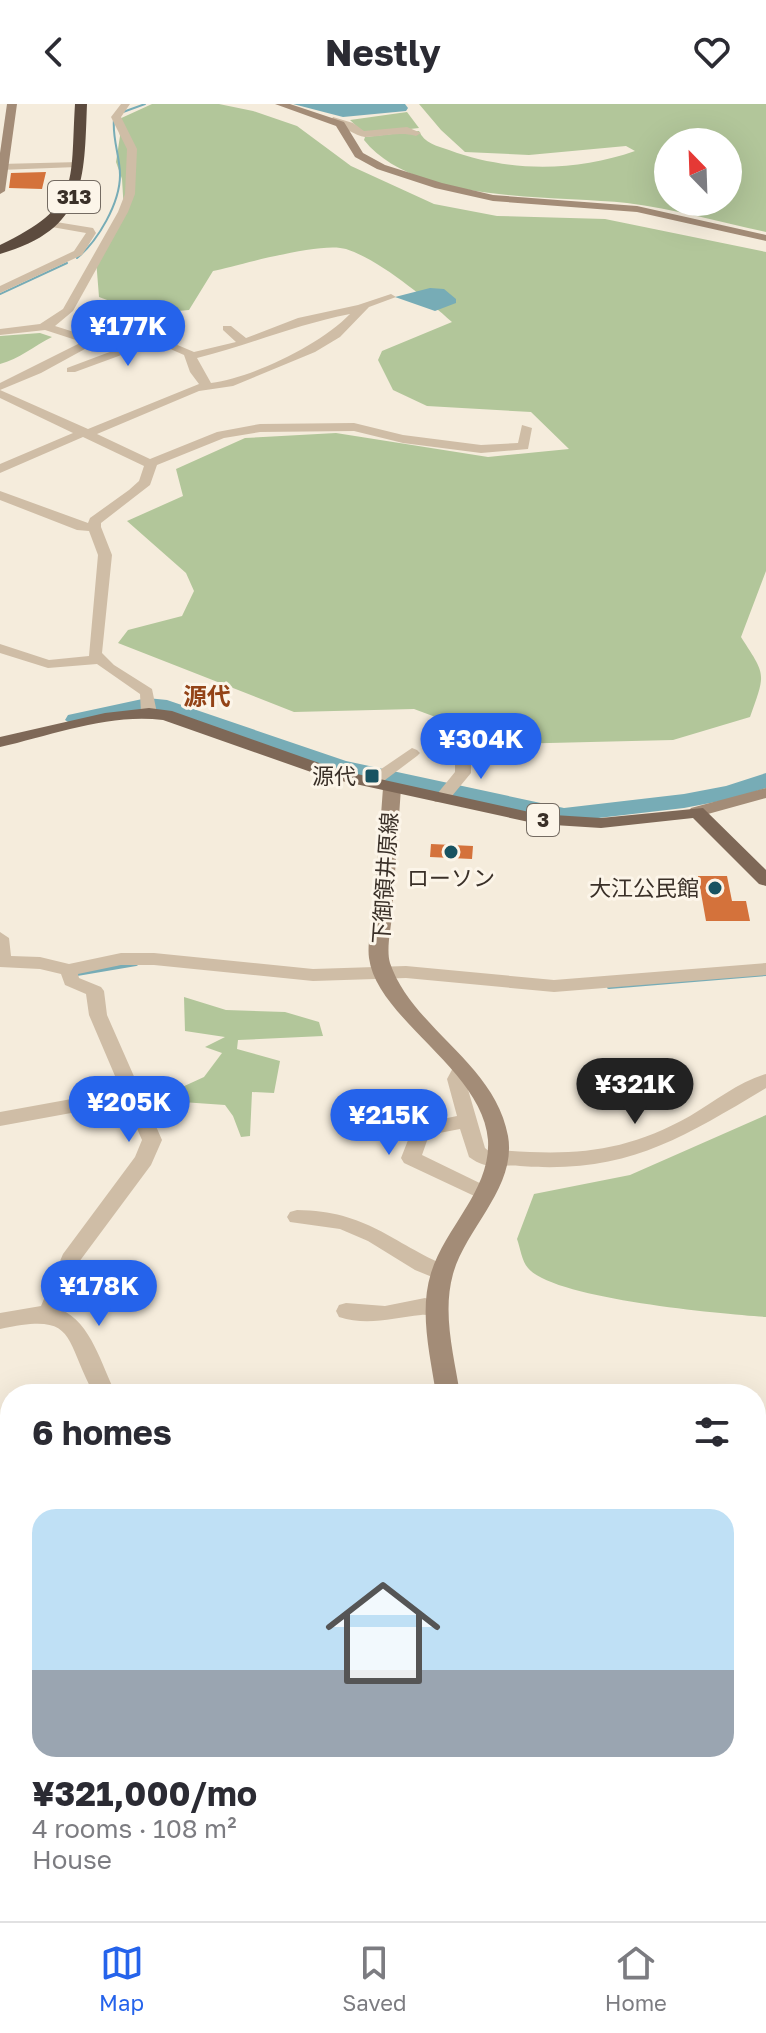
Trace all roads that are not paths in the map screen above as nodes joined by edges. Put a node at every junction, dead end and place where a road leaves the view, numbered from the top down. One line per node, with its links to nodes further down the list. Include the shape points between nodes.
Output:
1 (12, 104): 8 (street)
2 (81, 104): 7 (highway, 313)
3 (126, 104): 14 (street, via 116,117 132,149 130,194)
4 (280, 104): 5 (street)
5 (333, 120): 6 (street, via 364,135); 11 (street, via 346,129 354,150 369,161 439,186 493,198 637,209)
6 (416, 133)
7 (77, 164): 8 (street); 10 (highway, 313, via 73,198)
8 (2, 166): 9 (street)
9 (0, 191)
10 (50, 224): 12 (highway, 313); 13 (street, via 91,233 83,249)
11 (766, 238)
12 (0, 250)
13 (63, 260): 14 (street); 15 (street)
14 (94, 260): 19 (street, via 67,311)
15 (0, 290)
16 (391, 297): 17 (street)
17 (362, 308): 25 (street, via 302,320); 28 (street, via 321,346 244,379)
18 (99, 319): 22 (street, via 83,320)
19 (48, 327): 21 (street); 22 (street)
20 (227, 328): 25 (street)
21 (0, 332)
22 (66, 332): 24 (street)
23 (124, 340): 24 (street); 26 (street, via 161,341); 27 (street, via 131,348)
24 (92, 341): 29 (street)
25 (244, 343): 26 (street)
26 (192, 356): 28 (street)
27 (71, 370)
28 (207, 386): 32 (street)
29 (0, 387)
30 (0, 394): 32 (street)
31 (526, 428): 33 (street, via 524,446 485,449 354,427 248,429 207,439)
32 (87, 432): 33 (street); 34 (street)
33 (151, 463): 36 (street, via 145,482)
34 (0, 469)
35 (0, 495): 36 (street)
36 (94, 527): 38 (street, via 105,555 93,648)
37 (0, 648): 38 (street, via 48,664)
38 (99, 660): 39 (street, via 147,692)
39 (149, 713): 40 (main road, 3); 43 (main road, 3, via 322,770)
40 (0, 742)
41 (412, 753): 43 (street)
42 (463, 761): 44 (street, via 463,773)
43 (381, 781): 44 (main road, 3); 51 (street, 下御領井原線)
44 (446, 792): 46 (main road, 3, via 538,819 576,823)
45 (766, 793): 46 (street)
46 (697, 812): 47 (main road)
47 (766, 880)
48 (0, 938): 49 (street)
49 (2, 961): 52 (street, via 40,963)
50 (766, 969): 51 (street, via 554,986)
51 (382, 971): 52 (street, via 313,975 134,958); 53 (street, 下御領井原線)
52 (69, 973): 55 (street, via 71,981 95,991 98,1015)
53 (461, 1071): 57 (street, via 456,1079); 58 (street, 下御領井原線, via 492,1116)
54 (766, 1080): 58 (street, via 656,1141 623,1153 575,1161)
55 (132, 1095): 56 (street); 64 (street, via 150,1131 150,1151 80,1244)
56 (0, 1119)
57 (468, 1121): 58 (street, via 476,1152); 59 (street, via 421,1130 411,1158)
58 (498, 1159): 59 (street, 下御領井原線)
59 (485, 1194): 61 (street, 下御領井原線)
60 (297, 1217): 61 (street, via 360,1227)
61 (442, 1273): 62 (street, 下御領井原線)
62 (438, 1310): 63 (street, via 425,1306 385,1314); 67 (street, 下御領井原線)
63 (346, 1311)
64 (47, 1314): 65 (street); 66 (street, via 77,1333)
65 (0, 1321)
66 (100, 1384)
67 (447, 1384)

